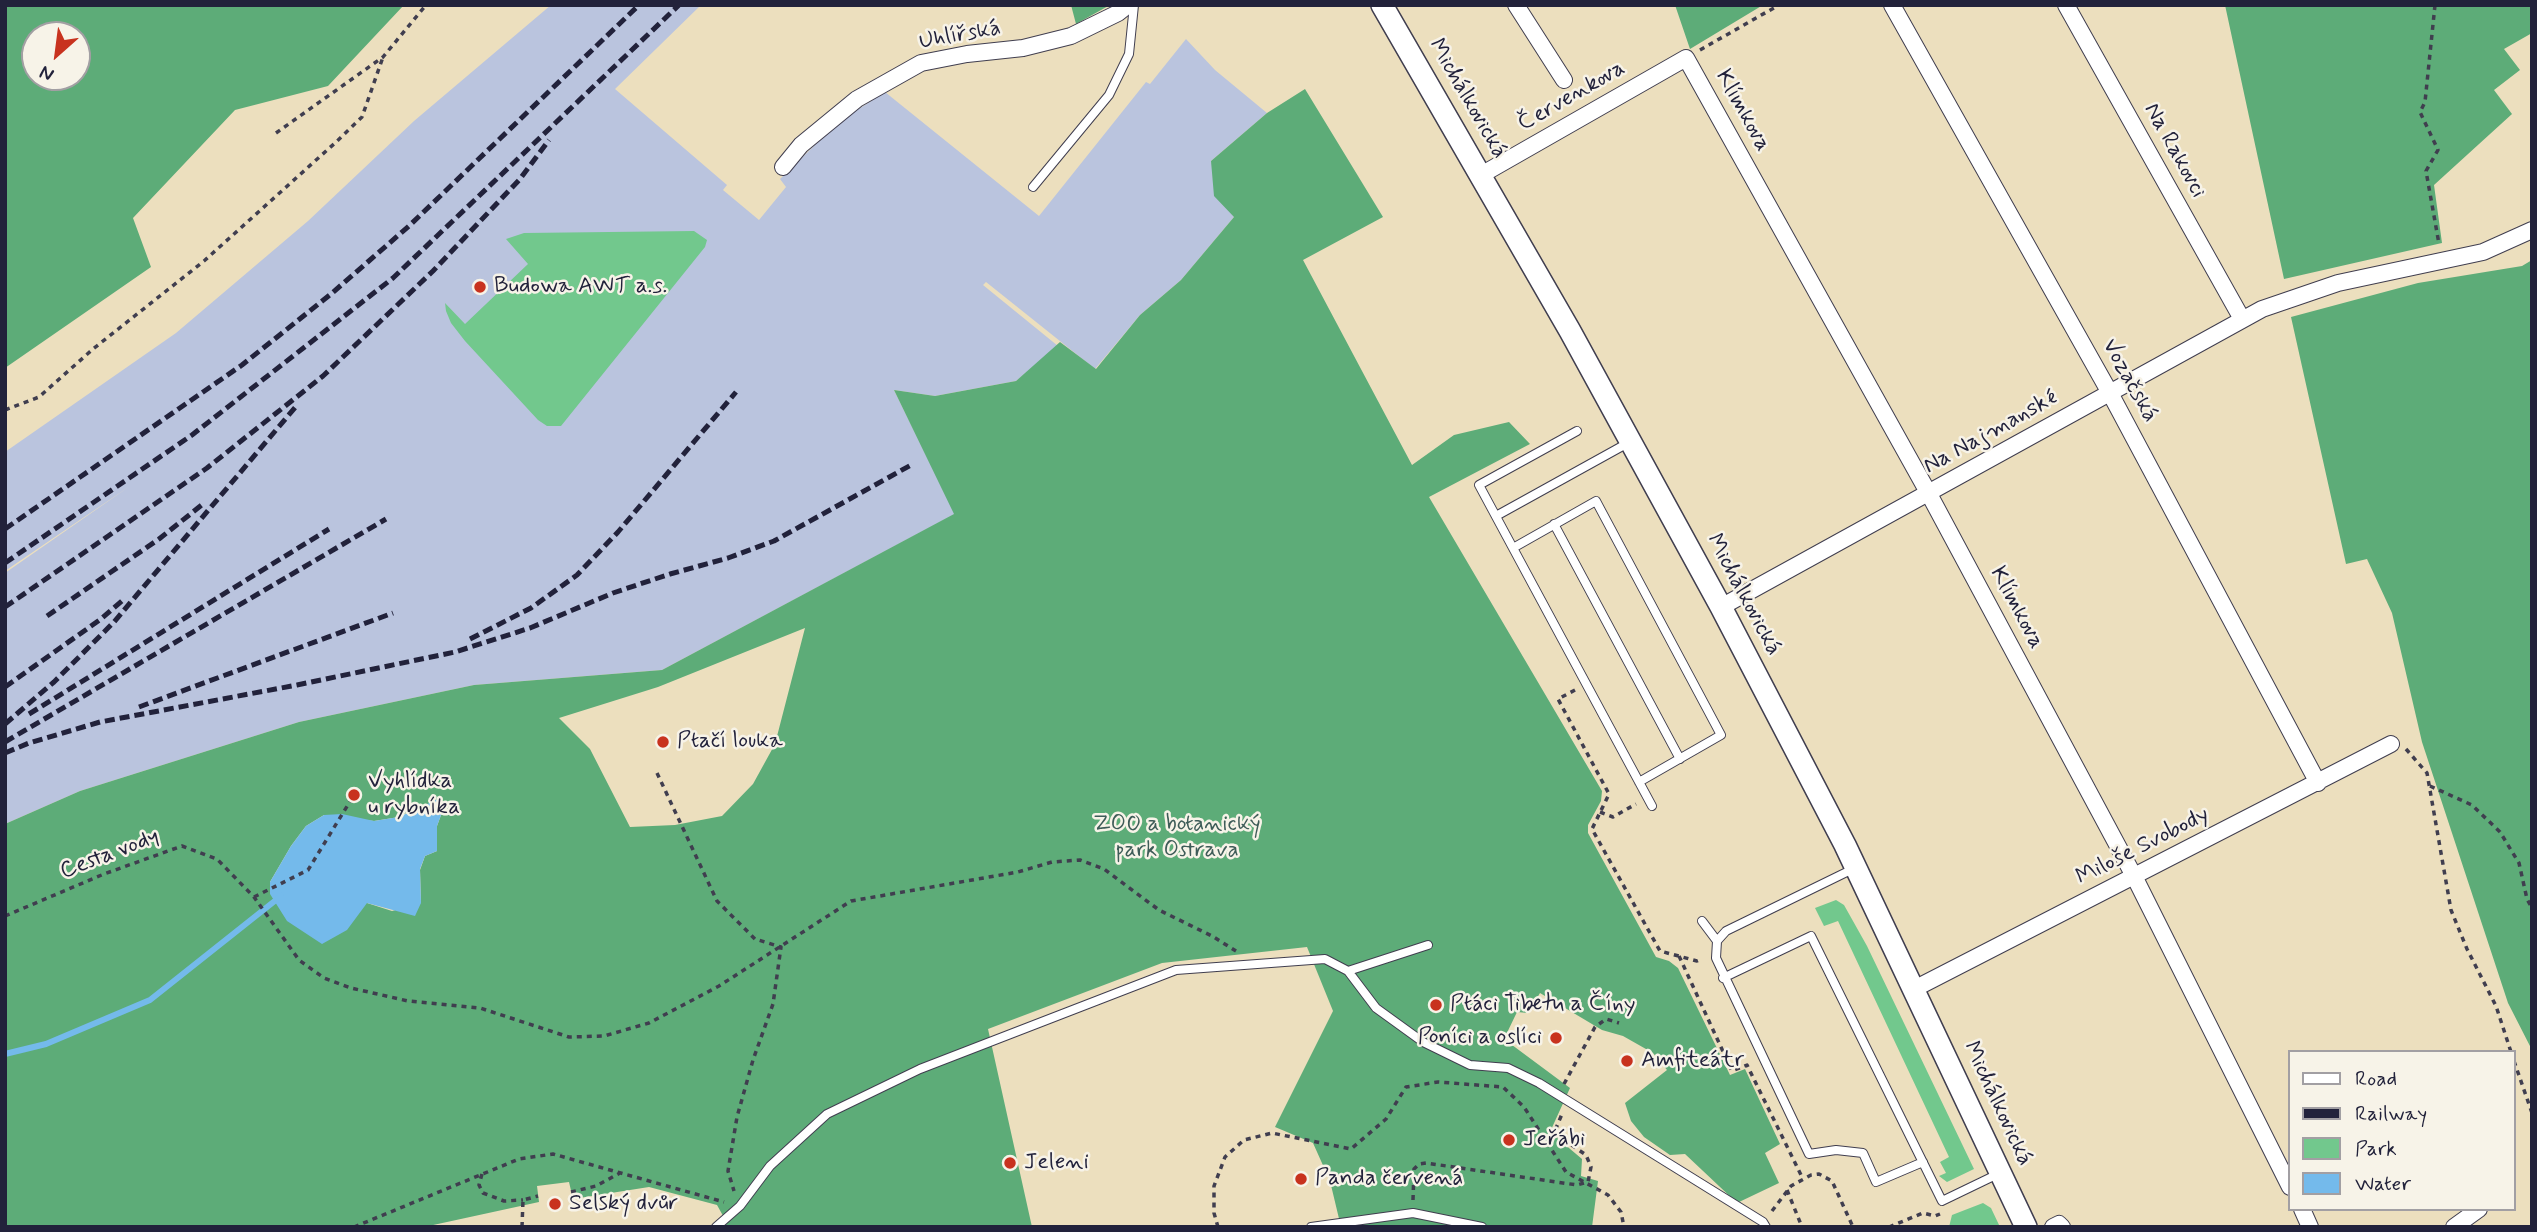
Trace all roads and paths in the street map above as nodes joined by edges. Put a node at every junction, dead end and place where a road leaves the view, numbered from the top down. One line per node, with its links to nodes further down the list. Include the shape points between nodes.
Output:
1 (426, 5): 10 (path)
2 (1128, 5): 14 (street, Uhlířská, via 1071,36 921,63 857,99 801,145)
3 (1134, 5): 16 (lane, via 1129,54 1109,95)
4 (1382, 5): 15 (street, Michálkovická)
5 (1517, 5): 12 (street)
6 (1779, 5): 11 (path)
7 (1892, 5): 20 (street, Vozačská)
8 (2066, 5): 19 (street, Na Rakovci)
9 (2435, 5): 18 (path, via 2425,102 2420,112 2438,150 2426,171)
10 (383, 57): 13 (path); 21 (path, via 362,117 335,143 204,261 39,397)
11 (1686, 58): 15 (street, Červenkova); 24 (street, Klímkova)
12 (1564, 80)
13 (276, 133)
14 (783, 167)
15 (1481, 175): 23 (street, Michálkovická)
16 (1033, 187)
17 (2532, 230): 18 (street, via 2483,252)
18 (2441, 260): 19 (street, Na Najmanské, via 2324,287)
19 (2242, 319): 20 (street, Na Najmanské)
20 (2110, 393): 24 (street, Na Najmanské); 34 (street, Vozačská)
21 (5, 410)
22 (1577, 431): 25 (lane, via 1479,485)
23 (1631, 442): 25 (lane); 28 (street, Michálkovická)
24 (1929, 494): 28 (street, Na Najmanské); 41 (street, Klímkova)
25 (1496, 516): 27 (lane)
26 (1555, 524): 27 (lane); 31 (lane); 31 (lane, via 1596,501 1721,736)
27 (1513, 548): 29 (lane)
28 (1721, 607): 40 (street, Michálkovická)
29 (1586, 684): 33 (lane); 38 (path, via 1558,699 1609,794)
30 (2392, 744): 34 (street, Miloše Svobody); 35 (path, via 2405,747 2427,772)
31 (1680, 758): 33 (lane)
32 (657, 773): 48 (path, via 717,901 755,939)
33 (1639, 782): 37 (lane)
34 (2318, 782): 41 (street, Miloše Svobody)
35 (2430, 786): 43 (path, via 2473,805 2500,832 2519,863); 56 (path, via 2451,910 2496,1006)
36 (354, 795): 42 (path, via 308,870)
37 (1652, 806)
38 (1600, 812): 39 (path, via 1613,817); 50 (path, via 1592,829 1660,951)
39 (1621, 812)
40 (1856, 868): 46 (lane, via 1726,931); 54 (street, Michálkovická)
41 (2135, 878): 54 (street, Miloše Svobody); 67 (street, Klímkova)
42 (254, 897): 44 (path, Cesta vody, via 217,859 182,846); 48 (path, Cesta vody, via 299,960 324,978 408,1001 480,1008 569,1037 604,1036 649,1023)
43 (2532, 908)
44 (5, 916)
45 (1702, 921): 46 (lane)
46 (1717, 941): 49 (lane)
47 (1428, 945): 52 (lane)
48 (781, 947): 51 (path, via 851,901 1080,860 1104,869 1159,910); 72 (path, via 774,1004 740,1106 728,1171)
49 (1716, 953): 50 (path, via 1697,961); 53 (lane)
50 (1679, 956): 65 (path, via 1732,1071 1747,1065)
51 (1256, 963): 52 (lane, via 1325,960); 72 (lane, via 1176,970 920,1069 827,1114 770,1166)
52 (1348, 971): 58 (lane, via 1376,1008 1423,1042 1470,1065 1508,1068)
53 (1723, 978): 61 (lane, via 1809,1154 1863,1153 1876,1182); 61 (lane, via 1811,936)
54 (1914, 989): 63 (street, Michálkovická)
55 (1619, 1023): 58 (path, via 1606,1019 1595,1027)
56 (2510, 1050)
57 (2516, 1067): 60 (path)
58 (1558, 1095): 59 (lane)
59 (1567, 1100): 66 (path, via 1554,1133 1586,1155 1591,1167); 76 (lane)
60 (2532, 1113)
61 (1923, 1162): 63 (lane, via 1942,1201)
62 (620, 1173): 64 (path, via 553,1154 519,1159); 69 (path); 72 (path)
63 (2001, 1173): 86 (street, Michálkovická)
64 (482, 1174): 71 (path, via 479,1185 483,1193); 77 (path)
65 (1803, 1179): 68 (path); 85 (path, via 1819,1174 1832,1181)
66 (1588, 1182): 75 (path, via 1577,1185 1419,1164 1414,1169); 80 (path, via 1566,1172 1524,1107 1503,1087 1438,1082 1406,1087 1386,1119 1351,1149 1272,1133 1244,1140 1225,1157 1214,1186); 83 (path, via 1608,1195 1621,1212)
67 (2288, 1183)
68 (1787, 1191): 76 (path); 84 (path)
69 (571, 1192)
70 (537, 1196): 71 (path)
71 (523, 1200): 78 (path)
72 (740, 1206): 79 (lane)
73 (2303, 1211): 89 (street)
74 (2476, 1211): 90 (street)
75 (1413, 1213): 81 (lane); 82 (lane)
76 (1765, 1225)
77 (354, 1227)
78 (522, 1227)
79 (716, 1227)
80 (1218, 1227)
81 (1311, 1227)
82 (1482, 1227)
83 (1624, 1227)
84 (1802, 1227)
85 (1853, 1227)
86 (2025, 1227)
87 (2053, 1227): 88 (street)
88 (2062, 1227)
89 (2311, 1227)
90 (2454, 1227)

